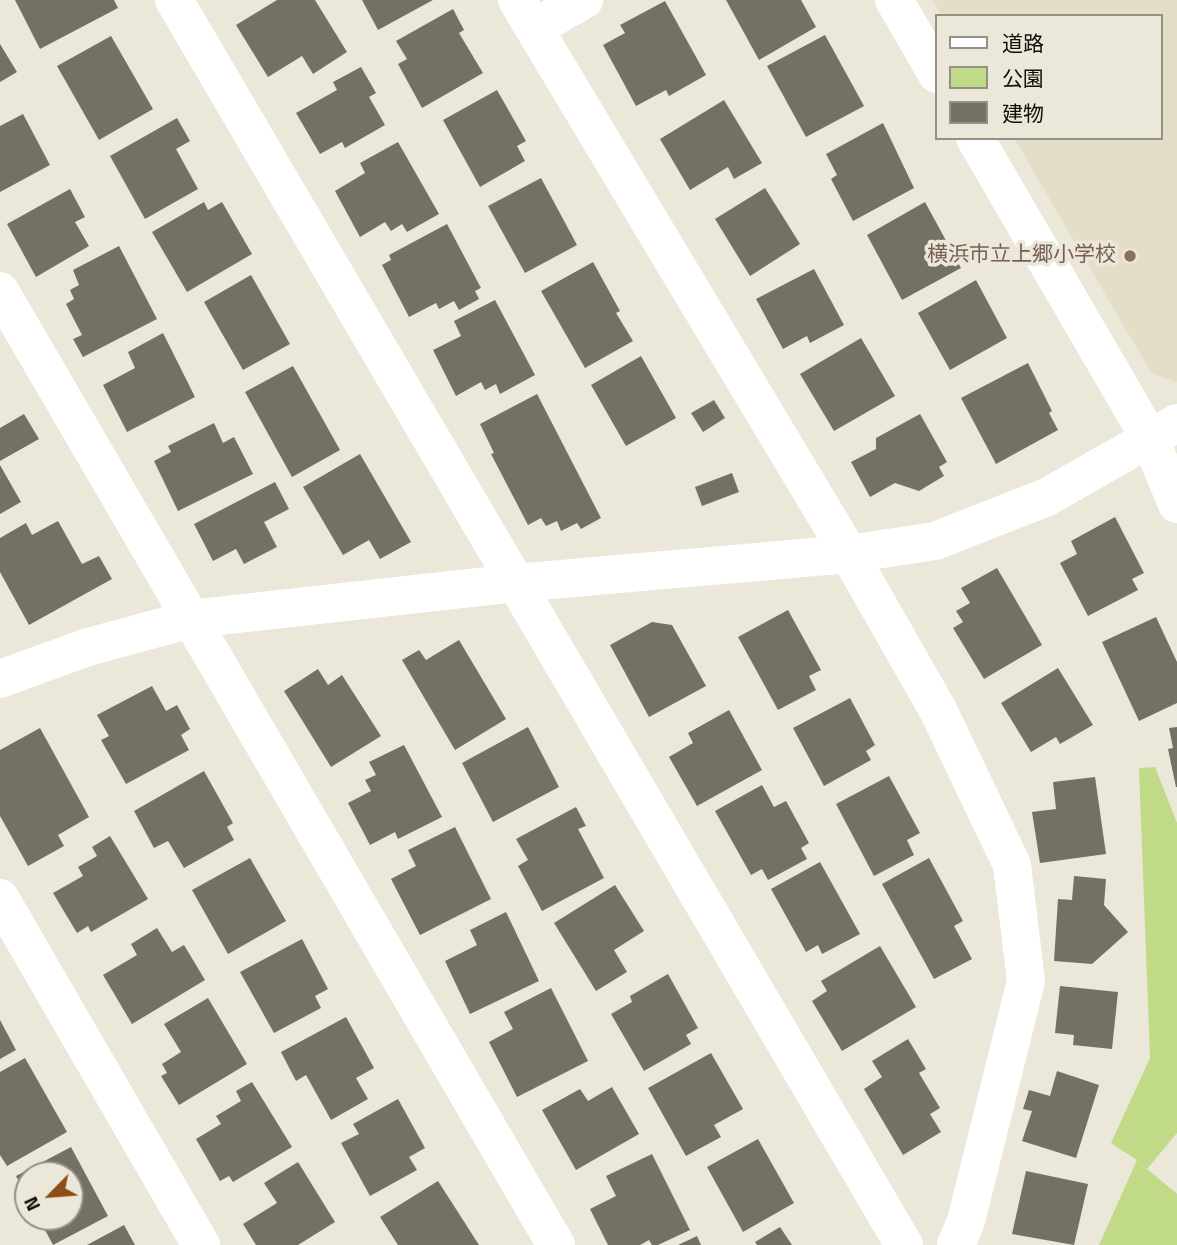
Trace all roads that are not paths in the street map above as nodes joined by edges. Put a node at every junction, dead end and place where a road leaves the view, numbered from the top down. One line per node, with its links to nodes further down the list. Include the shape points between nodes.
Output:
1 (174, 0): 11 (street)
2 (584, 0): 4 (street)
3 (894, 0): 5 (street)
4 (525, 14): 10 (street)
5 (936, 72)
6 (976, 140): 8 (street)
7 (0, 291): 12 (street)
8 (1163, 431): 9 (street); 10 (street, via 1047,497 936,541)
9 (1177, 504)
10 (849, 554): 11 (street); 18 (street, via 938,709 1012,865 1026,981 966,1221)
11 (515, 583): 12 (street); 17 (street)
12 (191, 619): 13 (street, via 88,647); 16 (street)
13 (0, 679)
14 (0, 898): 15 (street)
15 (201, 1245)
16 (556, 1245)
17 (904, 1245)
18 (956, 1245)

